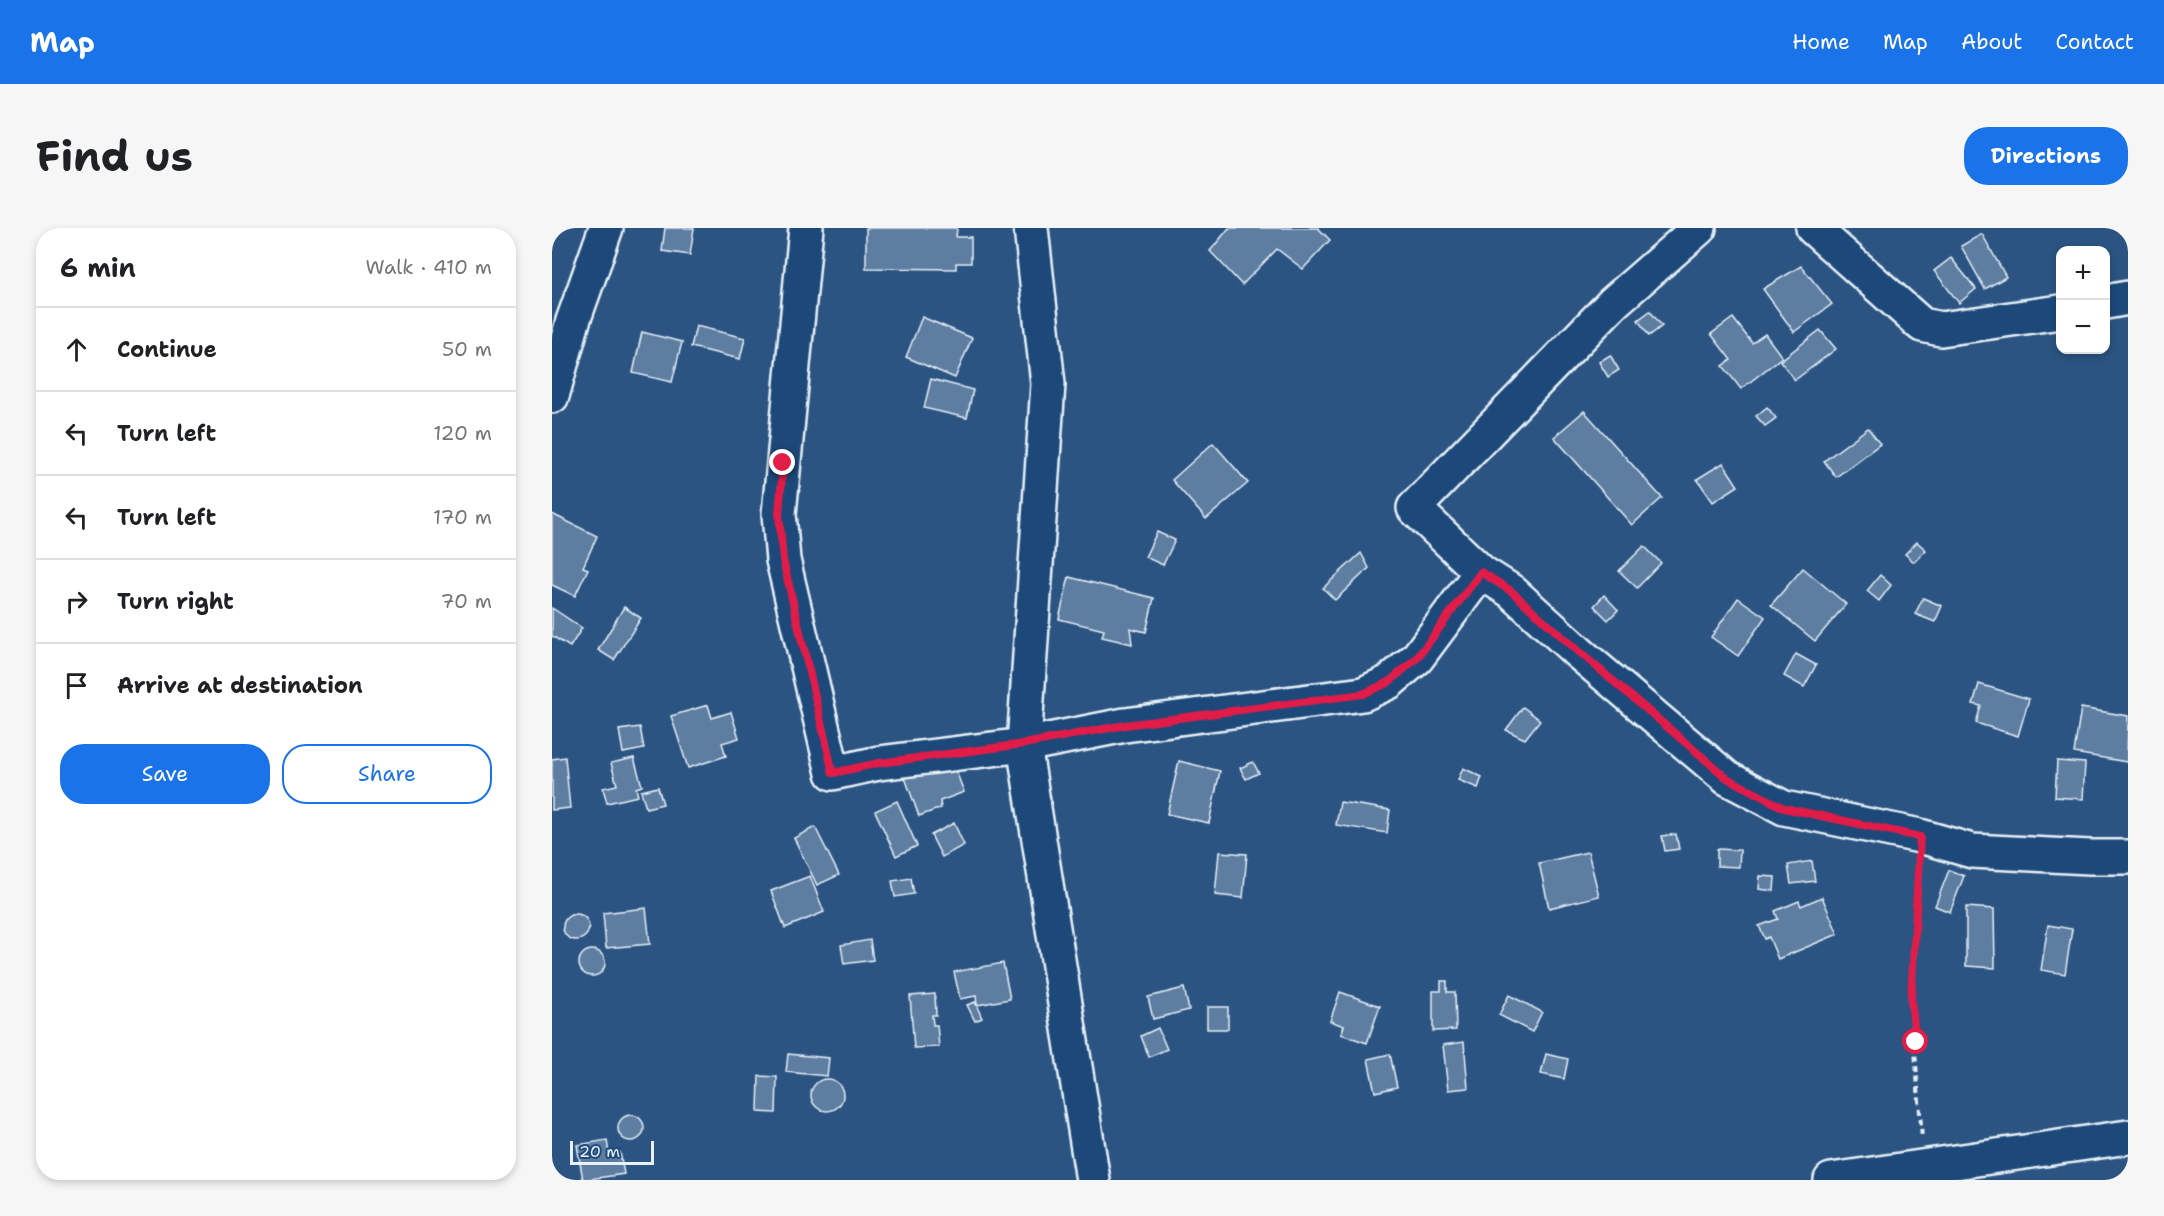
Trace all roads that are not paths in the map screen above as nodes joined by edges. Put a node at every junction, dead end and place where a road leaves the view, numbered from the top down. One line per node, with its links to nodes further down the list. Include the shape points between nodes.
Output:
1 (606, 228): 9 (street)
2 (806, 228): 11 (street, via 779,514 783,560 833,773)
3 (1031, 228): 11 (street, via 1048,384)
4 (1699, 228): 10 (street, via 1613,303 1414,507)
5 (1813, 228): 8 (street, via 1922,325 1941,329)
6 (2128, 298): 7 (street)
7 (2110, 301)
8 (2056, 313)
9 (552, 396)
10 (1481, 572): 11 (street, via 1417,658 1389,682 1363,694 1125,725); 12 (street, via 1511,591 1727,778 1784,808 1972,851)
11 (1024, 744): 14 (street)
12 (2128, 857)
13 (2128, 1137): 15 (street)
14 (1093, 1180)
15 (1831, 1180)

